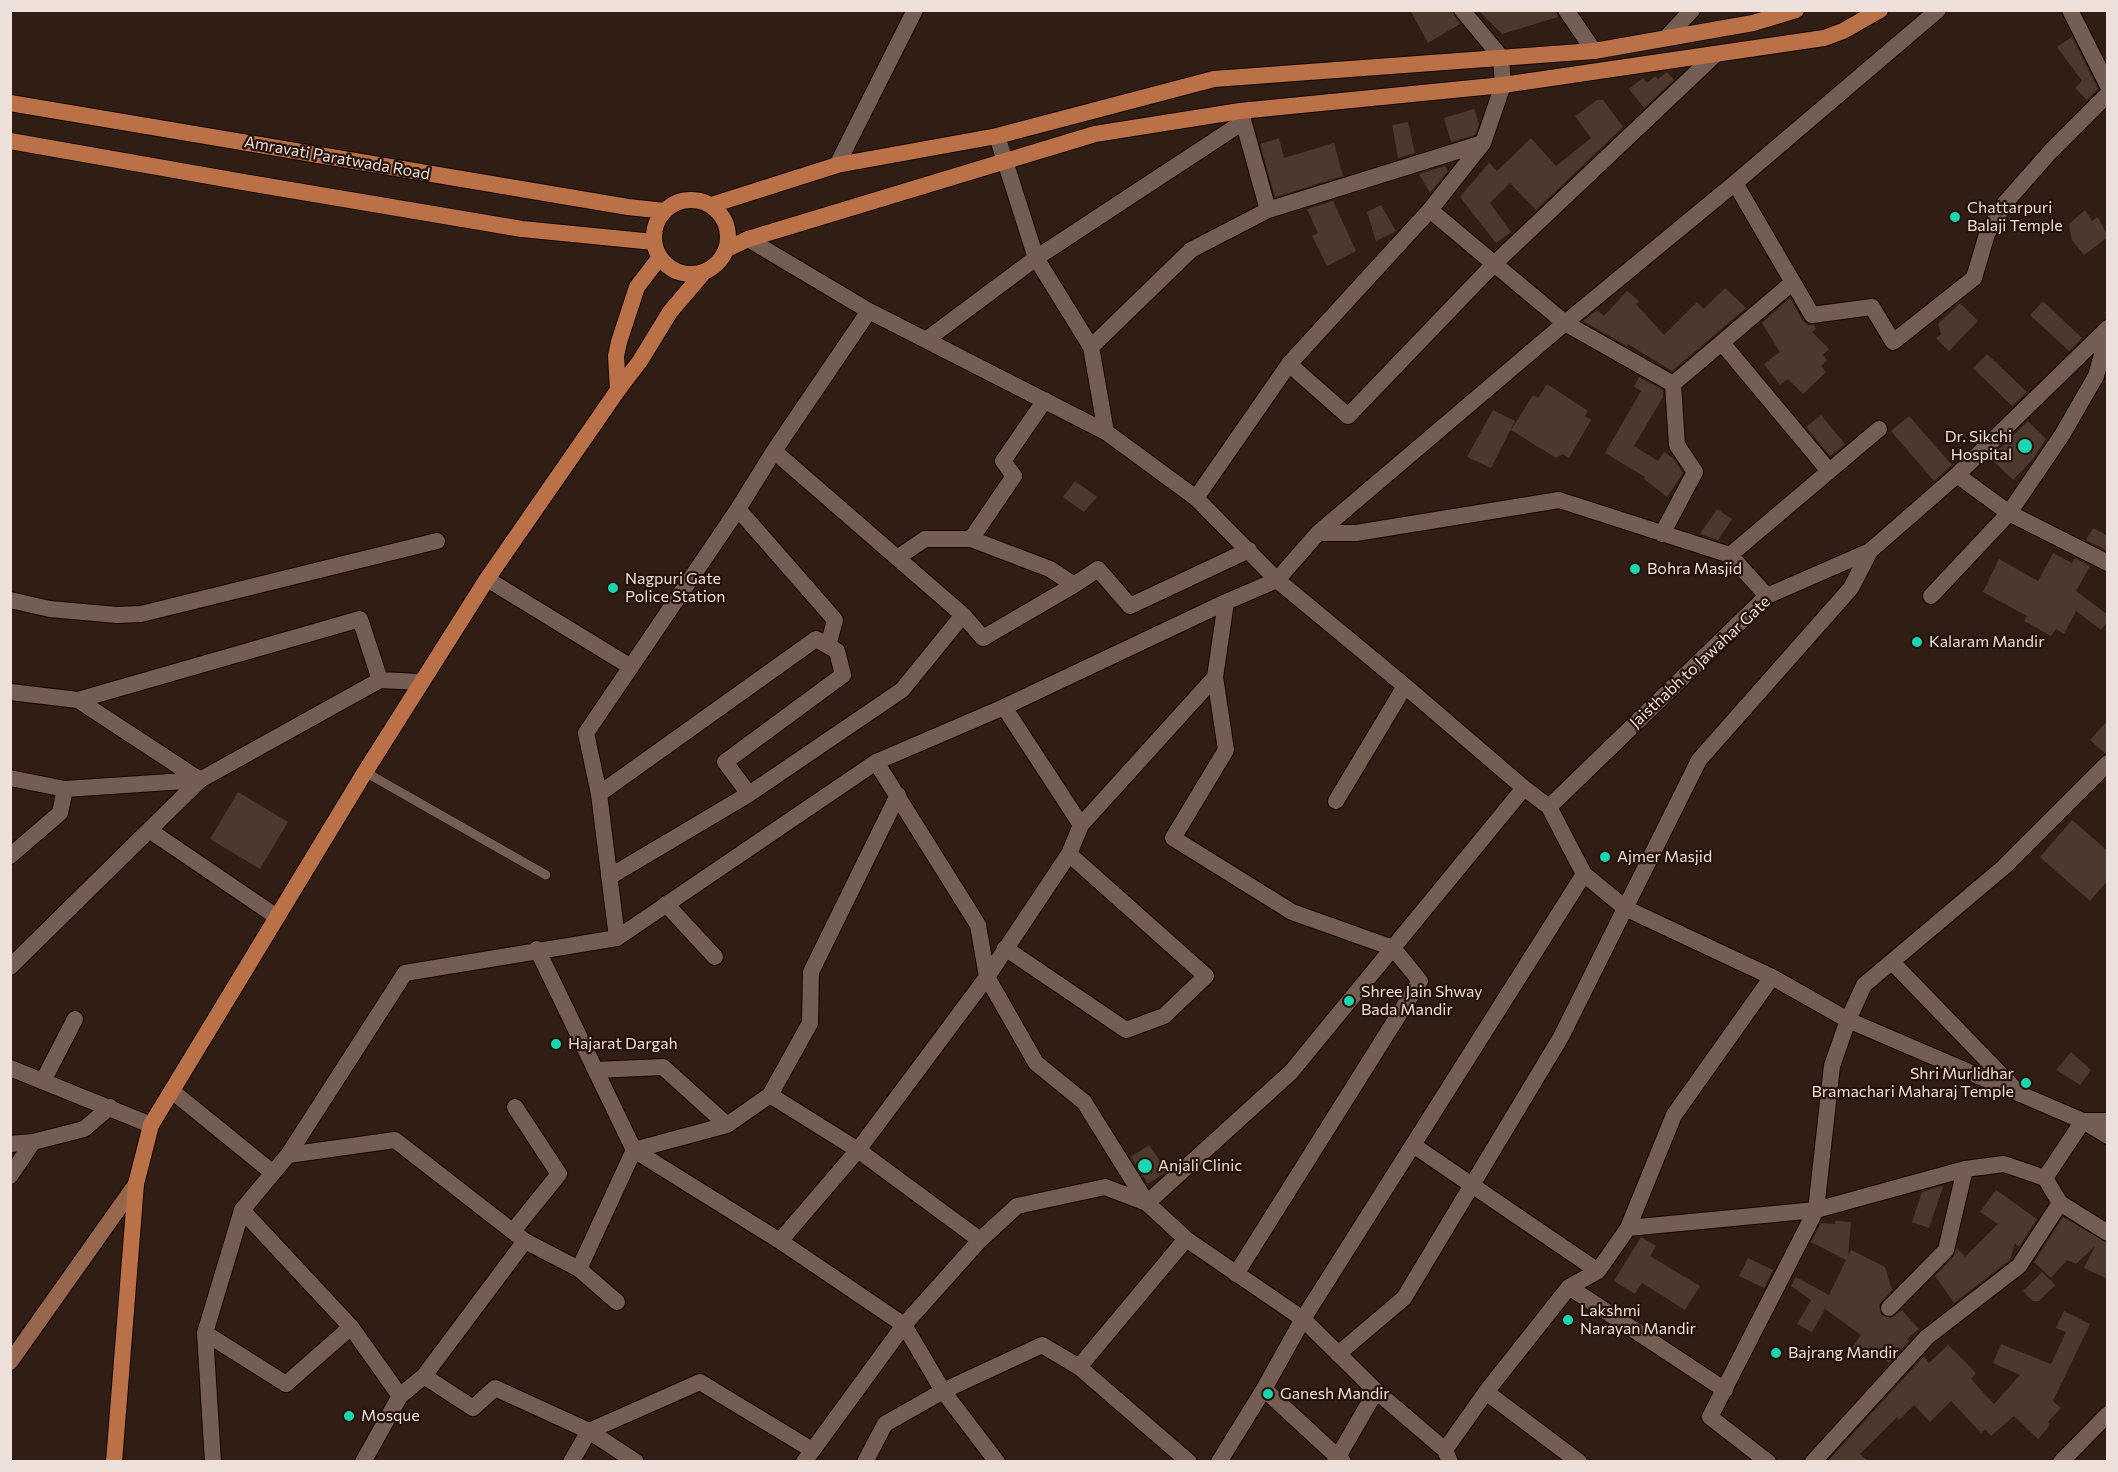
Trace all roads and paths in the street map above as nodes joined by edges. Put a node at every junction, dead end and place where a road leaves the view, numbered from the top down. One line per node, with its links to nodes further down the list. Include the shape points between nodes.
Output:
1 (915, 10): 22 (street)
2 (1462, 10): 12 (street)
3 (1566, 10): 10 (street)
4 (1692, 10): 9 (street)
5 (1796, 10): 9 (main road, via 1753,23)
6 (1880, 10): 11 (main road, via 1824,38)
7 (1938, 10): 23 (street)
8 (2070, 10): 14 (street)
9 (1667, 36): 10 (main road)
10 (1594, 51): 12 (main road)
11 (1716, 54): 13 (main road); 32 (street)
12 (1501, 57): 13 (street); 18 (main road, via 1214,79)
13 (1503, 85): 17 (main road); 20 (street)
14 (2108, 86)
15 (2108, 94): 34 (street, via 2006,203 1987,234 1974,278 1893,342 1872,307 1812,315)
16 (10, 103): 27 (main road, Amravati Paratwada Road)
17 (1242, 117): 21 (main road, via 1095,134); 25 (street); 31 (street)
18 (997, 136): 21 (street); 22 (main road)
19 (10, 141): 29 (main road)
20 (1483, 143): 25 (street); 26 (street)
21 (1006, 160): 28 (main road); 31 (street)
22 (837, 165): 24 (main road)
23 (1735, 183): 34 (street); 36 (street)
24 (711, 205): 27 (main road, via 695,200 679,202); 30 (main road, via 723,217 728,232)
25 (1268, 210): 40 (street, via 1191,250)
26 (1430, 210): 32 (street); 41 (street)
27 (665, 211): 29 (main road, via 656,225)
28 (748, 239): 30 (main road); 35 (street)
29 (657, 249): 33 (main road, via 672,269 687,274); 43 (main road, via 637,286 618,342)
30 (727, 249): 33 (main road, via 718,263)
31 (1036, 258): 38 (street); 40 (street)
32 (1493, 264): 36 (street); 41 (street, via 1348,416)
33 (704, 272): 43 (main road, via 670,312)
34 (1793, 282): 39 (street)
35 (868, 311): 38 (street); 47 (street)
36 (1565, 323): 42 (street); 53 (street)
37 (2108, 330): 49 (street, Jaisthabh to Jawahar Gate); 52 (street, via 2096,376)
38 (926, 340): 44 (street)
39 (1722, 342): 42 (street); 48 (street)
40 (1091, 346): 46 (street)
41 (1289, 364): 50 (street)
42 (1673, 384): 54 (street, via 1677,445 1695,472)
43 (618, 390): 62 (main road)
44 (1045, 400): 46 (street); 55 (street, via 1003,461 1014,476)
45 (1879, 429): 48 (street)
46 (1106, 432): 50 (street)
47 (774, 451): 51 (street); 60 (street)
48 (1829, 471): 59 (street)
49 (1957, 475): 52 (street); 58 (street, Jaisthabh to Jawahar Gate)
50 (1196, 498): 57 (street)
51 (738, 508): 70 (street, via 835,620); 71 (street)
52 (2009, 513): 61 (street); 66 (street)
53 (1318, 533): 54 (street, via 1356,534 1559,500); 63 (street)
54 (1662, 534): 59 (street)
55 (971, 539): 60 (street, via 925,539); 64 (street, via 1050,570)
56 (437, 542): 67 (street, via 141,614 50,609)
57 (1249, 550): 63 (street); 64 (street, via 1130,606 1098,569)
58 (1870, 551): 65 (street, Jaisthabh to Jawahar Gate); 99 (street, via 1851,588 1699,760)
59 (1730, 555): 65 (street)
60 (897, 558): 69 (street)
61 (2108, 563)
62 (487, 579): 71 (street); 74 (main road)
63 (1277, 580): 68 (street); 75 (street)
64 (1074, 585): 69 (street, via 983,638)
65 (1767, 596): 90 (street, Jaisthabh to Jawahar Gate)
66 (1930, 596)
67 (10, 600)
68 (1226, 603): 72 (street); 78 (street)
69 (963, 615): 87 (street, via 902,690)
70 (828, 646): 86 (street, via 816,639); 87 (street, via 837,651 843,675 724,762)
71 (631, 667): 86 (street, via 586,733)
72 (1215, 677): 91 (street); 103 (street, via 1226,750 1173,838 1292,912)
73 (380, 680): 74 (street); 77 (street, via 360,619); 83 (street)
74 (421, 681): 81 (main road)
75 (1405, 686): 84 (street); 89 (street)
76 (10, 692): 77 (street)
77 (78, 700): 83 (street)
78 (1004, 707): 79 (street); 91 (street)
79 (876, 762): 88 (street); 98 (street)
80 (2108, 764): 106 (street, via 2004,867)
81 (365, 772): 96 (lane); 100 (main road)
82 (10, 778): 85 (street)
83 (200, 780): 85 (street); 92 (street)
84 (1524, 788): 90 (street); 103 (street)
85 (65, 789): 94 (street, via 60,813)
86 (599, 794): 97 (street)
87 (749, 794): 97 (street)
88 (898, 795): 108 (street, via 978,925); 117 (street, via 812,972 810,1023)
89 (1336, 801)
90 (1549, 807): 95 (street)
91 (1081, 825): 93 (street)
92 (149, 830): 100 (street); 107 (street)
93 (1069, 854): 102 (street); 102 (street, via 1206,976 1164,1016 1126,1030)
94 (10, 856)
95 (1584, 874): 99 (street); 127 (street)
96 (546, 875)
97 (609, 877): 101 (street)
98 (666, 904): 101 (street); 105 (street)
99 (1625, 908): 109 (street); 136 (street, via 1561,1037)
100 (277, 917): 115 (main road)
101 (617, 938): 104 (street)
102 (1005, 948): 108 (street)
103 (1393, 948): 137 (street, via 1291,1072); 149 (street, via 1420,981)
104 (537, 949): 113 (street); 130 (street, via 405,973)
105 (715, 957)
106 (1892, 962): 111 (street, via 1864,985); 116 (street)
107 (10, 967)
108 (987, 977): 129 (street); 137 (street, via 1036,1063 1084,1102)
109 (1772, 977): 111 (street); 141 (street, via 1674,1115)
110 (75, 1019): 114 (street)
111 (1848, 1020): 116 (street); 140 (street, via 1832,1066)
112 (10, 1068): 114 (street)
113 (596, 1070): 123 (street, via 663,1067); 128 (street)
114 (42, 1081): 118 (street)
115 (172, 1090): 122 (main road); 132 (street)
116 (2019, 1093): 120 (street)
117 (770, 1095): 123 (street); 129 (street)
118 (110, 1107): 122 (street); 125 (street, via 84,1129)
119 (515, 1107): 143 (street, via 560,1174)
120 (2083, 1121): 121 (street); 124 (street); 134 (street)
121 (2108, 1121)
122 (151, 1125): 135 (main road)
123 (727, 1125): 128 (street)
124 (2108, 1136)
125 (33, 1142): 126 (street); 133 (street)
126 (10, 1144)
127 (1413, 1145): 136 (street); 153 (street)
128 (634, 1150): 146 (street); 147 (street)
129 (858, 1150): 145 (street); 146 (street)
130 (288, 1155): 132 (street); 143 (street, via 395,1140)
131 (1965, 1169): 134 (street, via 2004,1164); 140 (street); 152 (street, via 1946,1250)
132 (273, 1173): 139 (street)
133 (10, 1176)
134 (2045, 1178): 138 (street)
135 (136, 1184): 158 (main road); 172 (main road)
136 (1471, 1186): 148 (street); 157 (street, via 1404,1298)
137 (1148, 1203): 144 (street); 145 (street, via 1105,1187 1017,1206)
138 (2060, 1203): 142 (street); 183 (street, via 2019,1266 1927,1337)
139 (242, 1210): 155 (street); 156 (street)
140 (1816, 1210): 141 (street); 162 (street)
141 (1628, 1227): 148 (street)
142 (2108, 1233)
143 (519, 1236): 147 (street); 160 (street)
144 (1186, 1239): 149 (street); 159 (street)
145 (980, 1240): 154 (street)
146 (780, 1241): 154 (street)
147 (579, 1269): 151 (street)
148 (1598, 1271): 150 (street)
149 (1236, 1274): 153 (street)
150 (1569, 1287): 162 (street); 165 (street)
151 (616, 1302)
152 (1889, 1308)
153 (1303, 1319): 157 (street); 161 (street)
154 (904, 1324): 163 (street); 169 (street)
155 (351, 1327): 156 (street, via 286,1384); 166 (street)
156 (205, 1333): 173 (street)
157 (1338, 1354): 164 (street)
158 (10, 1362)
159 (1079, 1367): 163 (street, via 1042,1346); 179 (street)
160 (424, 1376): 166 (street); 168 (street, via 473,1408 495,1388)
161 (1263, 1389): 171 (street); 180 (street)
162 (1725, 1390): 182 (street, via 1710,1417)
163 (943, 1391): 177 (street, via 885,1424); 178 (street)
164 (1376, 1391): 170 (street); 171 (street)
165 (1486, 1392): 170 (street); 181 (street)
166 (400, 1396): 174 (street)
167 (2108, 1414): 184 (street)
168 (589, 1431): 169 (street, via 700,1382); 175 (street); 176 (street)
169 (808, 1456)
170 (1447, 1456)
171 (1338, 1460)
172 (114, 1461)
173 (213, 1461)
174 (363, 1461)
175 (571, 1461)
176 (636, 1461)
177 (865, 1461)
178 (997, 1461)
179 (1190, 1461)
180 (1219, 1461)
181 (1579, 1461)
182 (1768, 1461)
183 (1813, 1461)
184 (2061, 1461)

